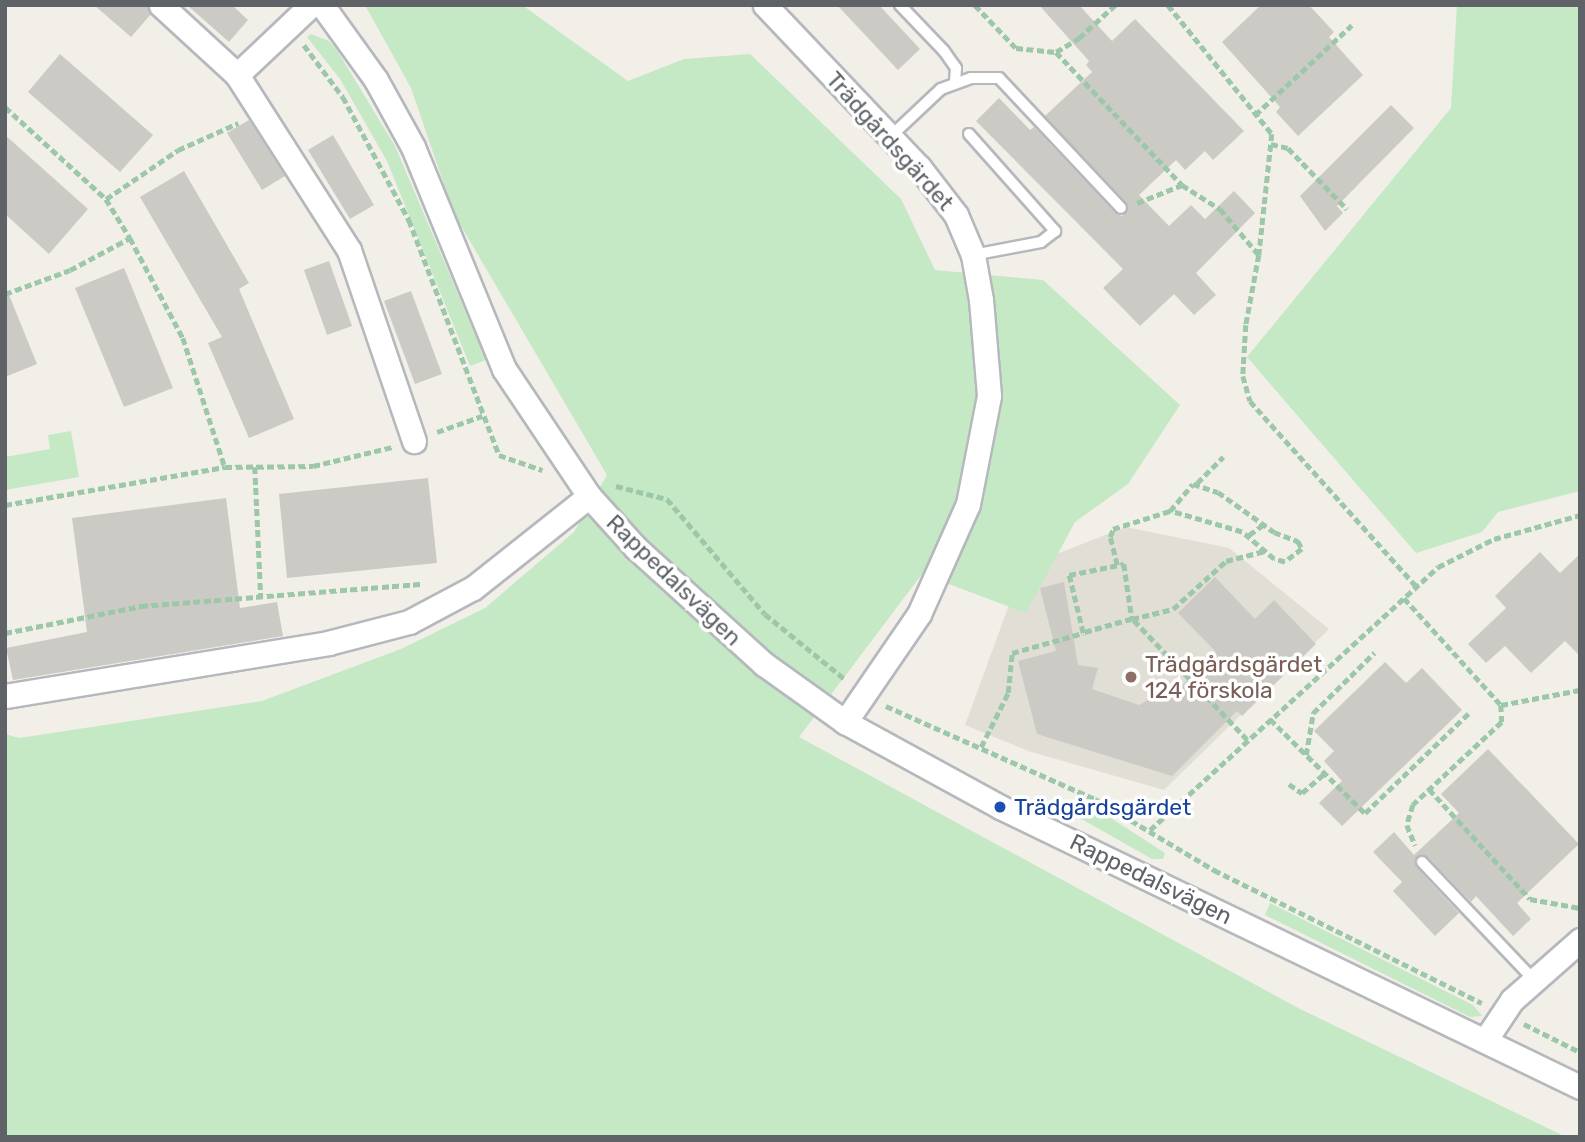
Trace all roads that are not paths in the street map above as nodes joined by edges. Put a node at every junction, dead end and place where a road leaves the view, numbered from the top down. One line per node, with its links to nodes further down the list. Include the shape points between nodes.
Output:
1 (162, 5): 6 (street)
2 (311, 5): 6 (street)
3 (322, 5): 13 (street, Rappedalsvägen, via 376,80 413,147 504,369)
4 (765, 5): 9 (street, Trädgårdsgärdet)
5 (900, 5): 7 (lane, via 956,68)
6 (237, 75): 12 (street, via 349,250)
7 (955, 82): 9 (lane, via 941,89); 10 (lane, via 999,78)
8 (969, 134): 11 (lane, via 1055,231 1041,242)
9 (890, 137): 11 (street, Trädgårdsgärdet, via 956,215)
10 (1121, 208)
11 (973, 255): 15 (street, Trädgårdsgärdet, via 989,396 968,504 919,614)
12 (414, 441)
13 (589, 496): 14 (street, Rappedalsvägen, via 473,589 409,622 328,643); 15 (street, Rappedalsvägen, via 704,612 764,664)
14 (5, 696)
15 (845, 722): 19 (street, Rappedalsvägen, via 1000,807)
16 (1422, 862): 18 (lane)
17 (1580, 940): 18 (street)
18 (1534, 979): 19 (street)
19 (1486, 1039): 20 (street, Rappedalsvägen)
20 (1580, 1087)

